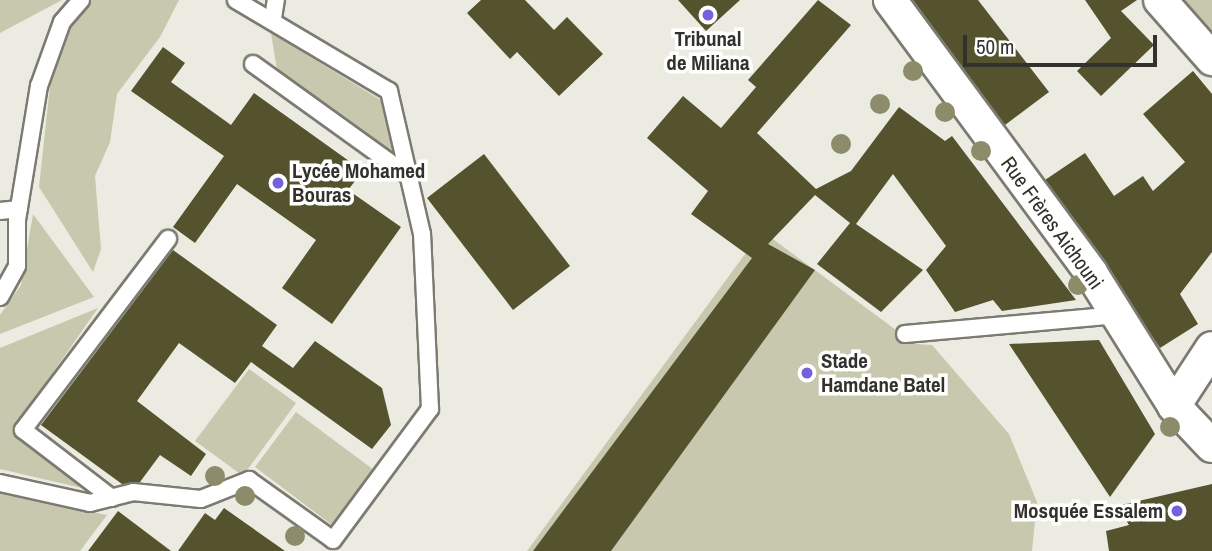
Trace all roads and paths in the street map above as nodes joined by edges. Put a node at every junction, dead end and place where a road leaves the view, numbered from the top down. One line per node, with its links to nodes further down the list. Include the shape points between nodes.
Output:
1 (80, 0): 10 (lane, via 62,22 39,86)
2 (236, 0): 6 (lane)
3 (276, 0): 6 (lane)
4 (890, 0): 14 (street, Rue Frères Aichouni)
5 (1160, 0): 7 (street)
6 (273, 18): 9 (lane, via 389,91)
7 (1212, 59)
8 (253, 64): 9 (lane)
9 (409, 176): 21 (lane, via 422,234 430,409)
10 (19, 209): 11 (lane); 13 (lane, via 17,266)
11 (0, 211)
12 (168, 239): 20 (lane, via 23,430)
13 (3, 286)
14 (1118, 315): 15 (lane); 17 (street, Rue Frères Aichouni)
15 (905, 334)
16 (1212, 348): 17 (street)
17 (1174, 405): 18 (street, Rue Frères Aichouni)
18 (1212, 446)
19 (0, 483): 20 (lane, via 90,503)
20 (112, 498): 21 (lane, via 133,492 201,499 249,480)
21 (328, 546)

